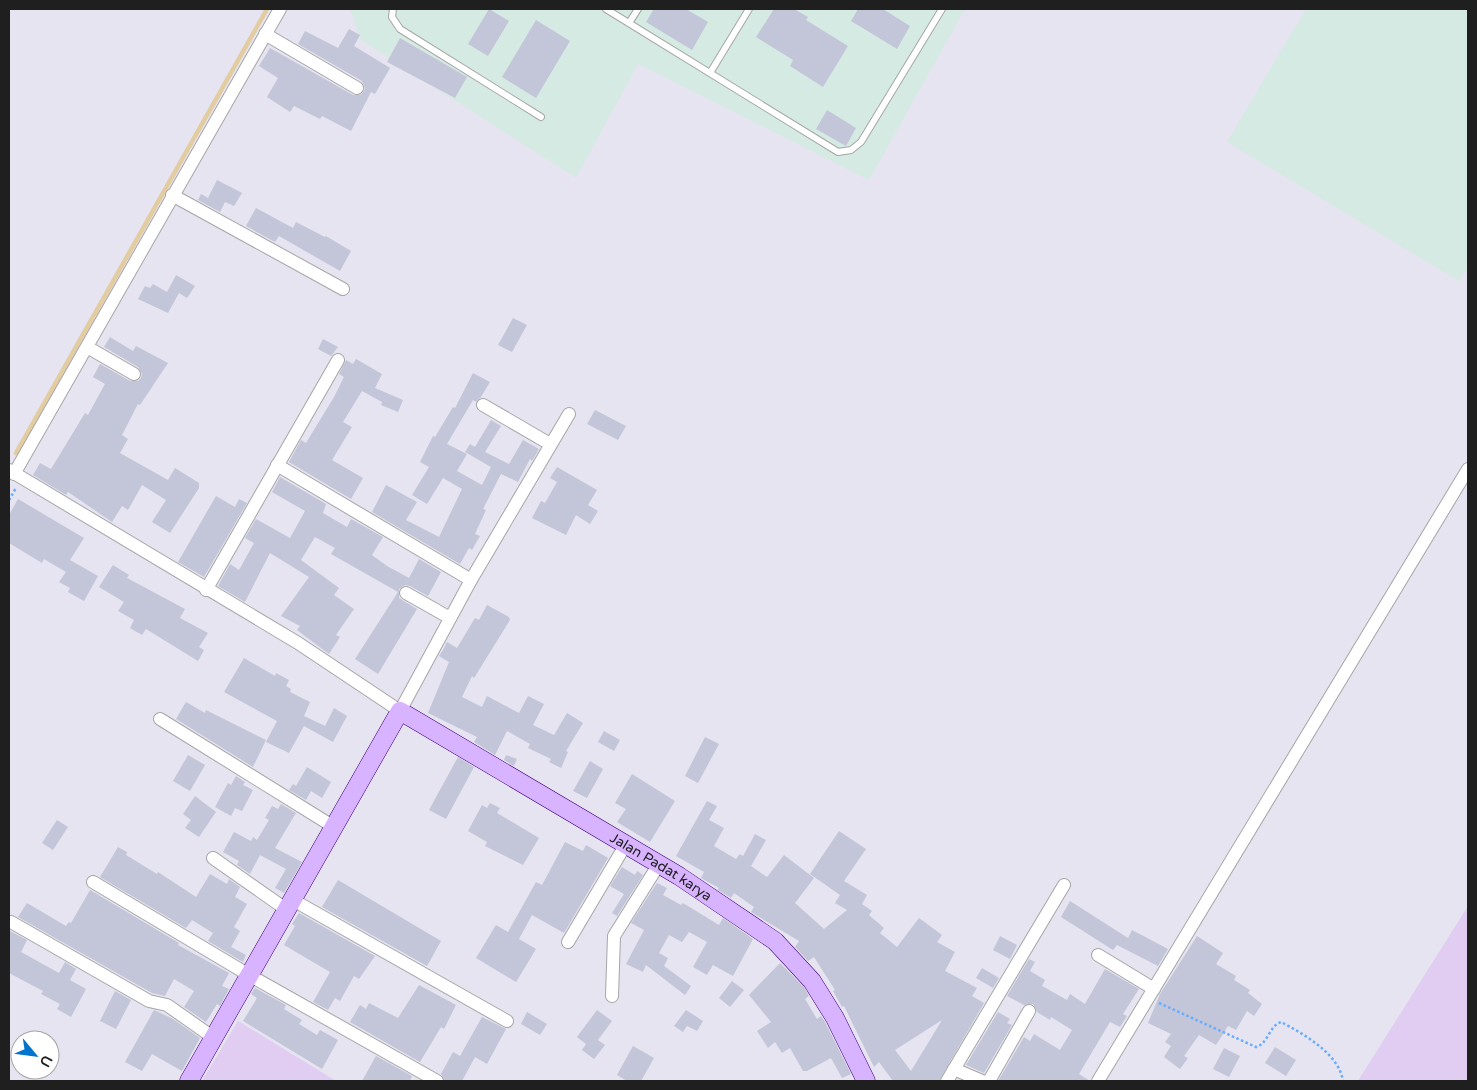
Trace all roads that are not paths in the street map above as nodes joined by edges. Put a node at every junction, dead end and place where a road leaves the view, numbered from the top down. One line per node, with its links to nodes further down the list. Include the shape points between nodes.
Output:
1 (280, 9): 8 (street)
2 (392, 9): 11 (lane, via 392,17 400,29)
3 (606, 9): 7 (lane)
4 (638, 9): 7 (lane)
5 (749, 9): 9 (lane)
6 (942, 9): 9 (lane, via 861,142 851,150 838,152)
7 (629, 23): 9 (lane)
8 (265, 34): 10 (street); 12 (street)
9 (710, 73)
10 (357, 88)
11 (541, 117)
12 (172, 196): 13 (street); 14 (street)
13 (342, 289)
14 (87, 347): 16 (street); 22 (street)
15 (338, 360): 20 (street)
16 (134, 374)
17 (483, 405): 19 (street)
18 (569, 414): 19 (street)
19 (550, 444): 23 (street)
20 (277, 465): 23 (street); 24 (street)
21 (1468, 469): 40 (street)
22 (11, 472): 24 (street)
23 (471, 580): 26 (street)
24 (206, 590): 27 (street, via 298,643)
25 (406, 592): 26 (street)
26 (450, 618): 27 (street)
27 (400, 711): 29 (main road); 30 (main road, Jalan Padat karya)
28 (160, 719): 29 (street)
29 (334, 827): 35 (main road)
30 (626, 844): 32 (main road, Jalan Padat karya); 37 (street)
31 (214, 858): 35 (street)
32 (659, 864): 41 (street, via 614,936); 48 (main road, Jalan Padat karya, via 746,921 788,954 812,981)
33 (93, 882): 39 (street)
34 (1064, 885): 45 (street)
35 (290, 905): 39 (main road); 43 (street)
36 (11, 922): 44 (street, via 149,1001 167,1005)
37 (568, 942)
38 (1098, 955): 40 (street)
39 (249, 975): 44 (main road); 47 (street)
40 (1151, 994): 52 (street)
41 (612, 996)
42 (1029, 1011): 51 (street)
43 (507, 1021)
44 (214, 1038): 46 (main road)
45 (954, 1069): 49 (street); 50 (street)
46 (189, 1081)
47 (437, 1081)
48 (866, 1081)
49 (947, 1081)
50 (982, 1081)
51 (989, 1081)
52 (1098, 1081)

